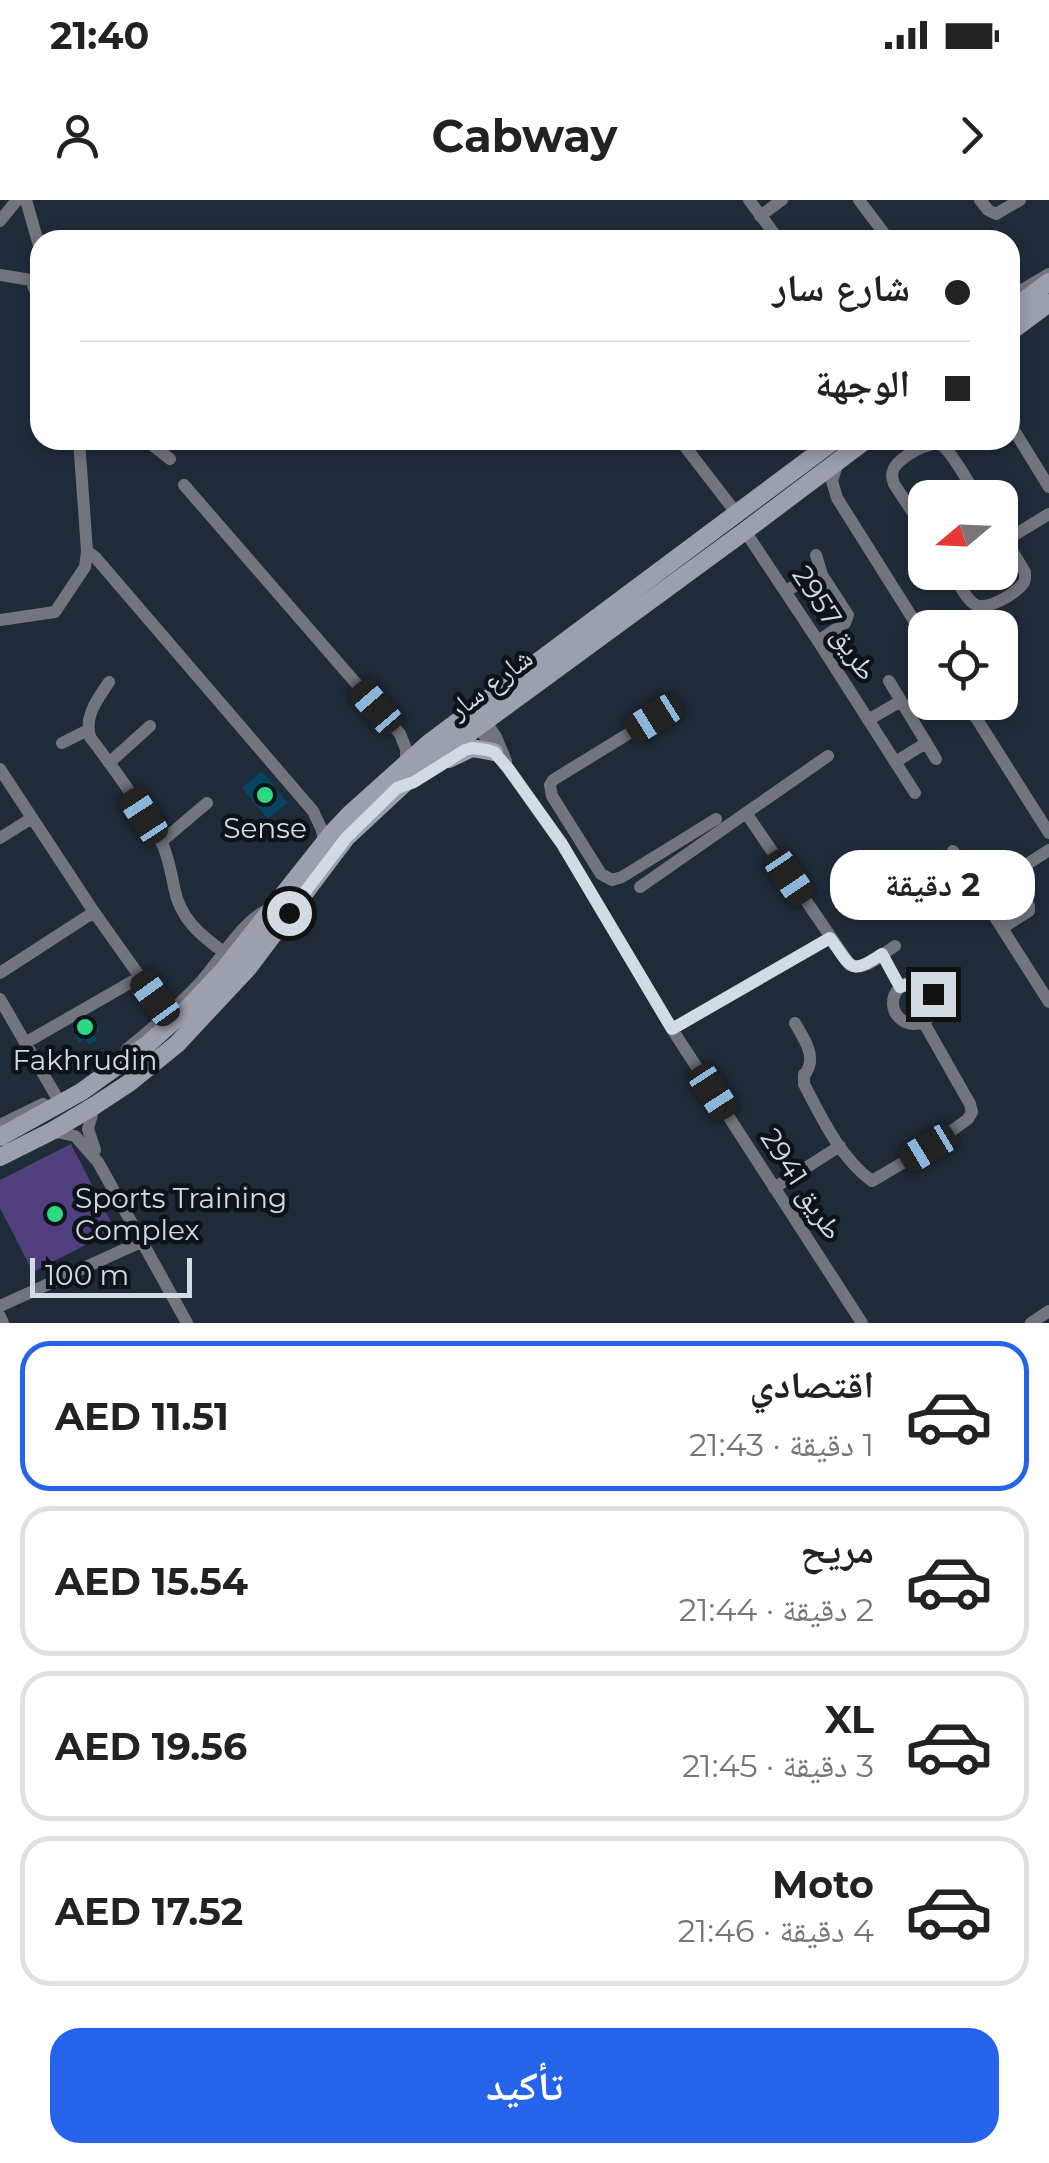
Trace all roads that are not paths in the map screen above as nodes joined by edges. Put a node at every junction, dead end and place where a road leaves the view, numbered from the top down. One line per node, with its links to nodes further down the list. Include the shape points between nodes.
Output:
1 (16, 200): 9 (street)
2 (26, 200): 10 (street)
3 (749, 200): 8 (street)
4 (782, 200): 8 (street)
5 (859, 200): 12 (street)
6 (980, 200): 7 (street, via 996,214)
7 (1012, 203)
8 (760, 216): 11 (street)
9 (0, 220)
10 (34, 230)
11 (770, 230)
12 (882, 230)
13 (1049, 274): 17 (street)
14 (0, 275): 15 (street)
15 (30, 280)
16 (1049, 282): 18 (street)
17 (1020, 290)
18 (1020, 304)
19 (1049, 304): 20 (street)
20 (1020, 325)
21 (1020, 440): 33 (street)
22 (81, 450): 40 (street)
23 (159, 450): 30 (street)
24 (687, 450): 38 (street, طريق 2957)
25 (837, 450): 38 (street, شارع سار)
26 (837, 450): 34 (street, شارع سار)
27 (838, 450): 35 (street, via 832,481)
28 (917, 450): 36 (street, via 893,469)
29 (945, 450): 31 (street)
30 (170, 459)
31 (966, 480)
32 (184, 486): 60 (street)
33 (1049, 487)
34 (798, 490): 35 (street); 38 (street, شارع سار)
35 (837, 498): 48 (street)
36 (908, 505)
37 (1049, 514): 39 (street)
38 (741, 523): 47 (street, طريق 2957); 54 (street, شارع سار)
39 (1018, 529)
40 (87, 550): 49 (street, via 85,567 56,612); 75 (street)
41 (816, 556): 43 (street)
42 (1018, 561): 44 (street, via 1026,578)
43 (820, 571): 47 (street); 50 (street, via 848,618)
44 (1018, 589)
45 (963, 590): 46 (street, via 982,607)
46 (1017, 590)
47 (786, 592): 50 (street, طريق 2957)
48 (908, 611)
49 (0, 620)
50 (818, 641): 56 (street, طريق 2957)
51 (109, 682): 59 (street, via 88,716)
52 (889, 682): 53 (street)
53 (901, 701): 56 (street); 63 (street)
54 (477, 718): 62 (street, شارع سار); 64 (street, طريق 2941); 70 (street, طريق 2941); 72 (street, شارع سار)
55 (654, 718): 81 (street, via 553,780 552,796)
56 (868, 720): 68 (street, طريق 2957)
57 (977, 720): 80 (street)
58 (150, 726): 69 (street)
59 (88, 730): 61 (street); 69 (street)
60 (400, 734): 62 (street); 67 (street)
61 (62, 742)
62 (429, 743): 67 (street, شارع سار)
63 (926, 743): 66 (street); 68 (street)
64 (494, 752): 70 (street, طريق 2941); 72 (street, via 465,750)
65 (828, 756): 76 (street)
66 (936, 759)
67 (406, 762): 77 (street, شارع سار)
68 (895, 762): 73 (street, طريق 2957)
69 (109, 763): 83 (street)
70 (508, 768): 85 (street, طريق 2941)
71 (0, 769): 78 (street)
72 (397, 788): 111 (street, شارع سار, via 338,848 206,1015 154,1064)
73 (915, 793)
74 (206, 803): 83 (street)
75 (314, 811): 77 (street); 84 (street)
76 (746, 813): 89 (street); 94 (street)
77 (350, 814): 84 (street, شارع سار)
78 (32, 818): 82 (street); 92 (street)
79 (716, 819): 81 (street, via 612,880)
80 (1049, 833)
81 (577, 836): 85 (street)
82 (0, 838)
83 (161, 842): 96 (street, via 184,917)
84 (324, 842): 91 (street, شارع سار)
85 (562, 844): 108 (street, طريق 2941)
86 (953, 850): 90 (street)
87 (1049, 850): 88 (street)
88 (1009, 876): 90 (street); 93 (street, via 1030,909)
89 (640, 887)
90 (979, 892): 93 (street)
91 (271, 910): 96 (street, via 255,916); 114 (street, شارع سار, via 207,989 148,1044 70,1099)
92 (94, 912): 98 (street); 99 (street)
93 (1002, 928): 104 (street)
94 (830, 938): 97 (street, via 855,968); 108 (street)
95 (895, 946): 97 (street)
96 (225, 953): 103 (street)
97 (882, 954): 100 (street)
98 (0, 973)
99 (140, 977): 101 (street); 109 (street)
100 (900, 987): 106 (street, via 893,997 896,1015 905,1023); 106 (street, via 914,982 933,994 934,1010)
101 (155, 998): 103 (street); 107 (street)
102 (0, 999): 109 (street)
103 (182, 1001): 107 (street)
104 (1049, 1002)
105 (796, 1023): 115 (street, via 811,1062 804,1084)
106 (924, 1023): 115 (street, via 970,1104 968,1118 872,1181)
107 (158, 1024): 110 (street)
108 (672, 1029): 118 (street, طريق 2941)
109 (25, 1043): 110 (street)
110 (56, 1096): 112 (street)
111 (94, 1106): 113 (street, شارع سار); 117 (street, via 88,1129)
112 (0, 1126)
113 (52, 1131): 116 (street, شارع سار); 117 (street, via 75,1136)
114 (0, 1136)
115 (840, 1146): 118 (street)
116 (0, 1157)
117 (98, 1162): 119 (street)
118 (774, 1188): 123 (street, طريق 2941)
119 (143, 1241): 120 (street); 122 (street)
120 (0, 1306)
121 (1049, 1311): 124 (street)
122 (187, 1323)
123 (862, 1323)
124 (1031, 1323)

